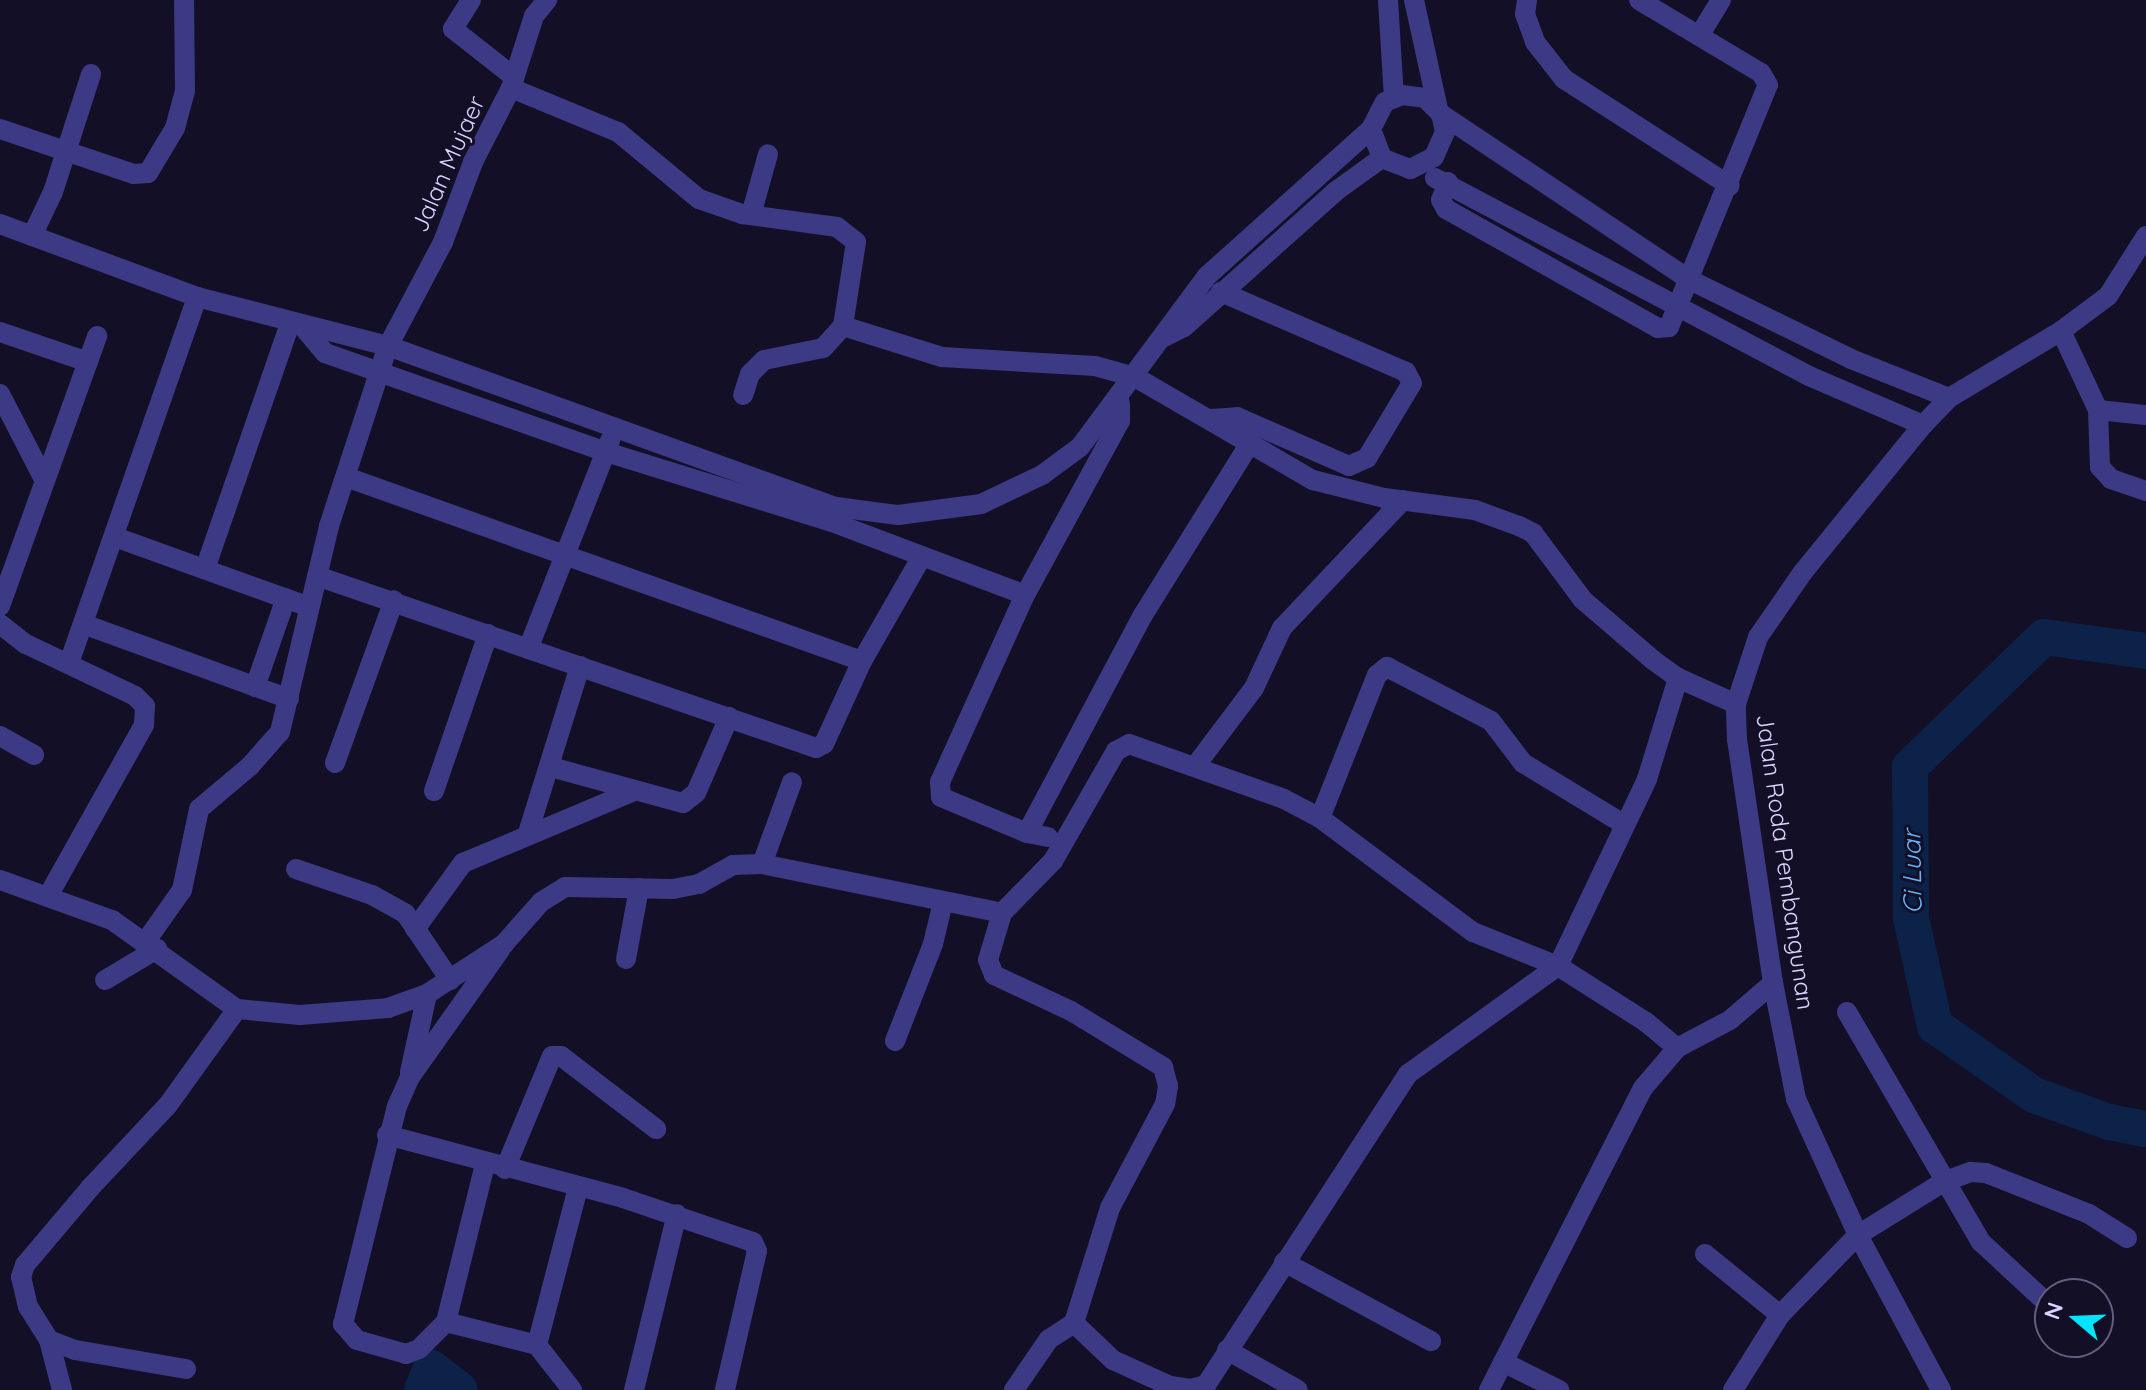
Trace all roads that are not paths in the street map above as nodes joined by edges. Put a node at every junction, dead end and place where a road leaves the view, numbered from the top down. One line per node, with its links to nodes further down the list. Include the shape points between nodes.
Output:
1 (184, 0): 16 (street, via 185,91 175,128 148,173 134,174)
2 (471, 0): 11 (street, via 453,29)
3 (547, 0): 11 (street, Jalan Mujaer, via 534,16)
4 (1527, 0): 22 (street, via 1525,14 1535,42 1564,79)
5 (1639, 0): 9 (street)
6 (1721, 0): 9 (street)
7 (1388, 4): 8 (street); 12 (street)
8 (1414, 5): 13 (street)
9 (1699, 36): 22 (street, via 1761,73 1768,85)
10 (91, 74): 16 (street)
11 (512, 82): 24 (street, via 609,127 699,199); 38 (street, Jalan Mujaer, via 473,162 443,242)
12 (1394, 97): 13 (street, via 1418,95); 15 (street, via 1378,110)
13 (1439, 111): 19 (street, via 1445,132 1440,150 1427,163); 28 (street)
14 (0, 129): 16 (street)
15 (1371, 129): 18 (street); 20 (street)
16 (66, 150): 26 (street)
17 (768, 154): 24 (street)
18 (1382, 158): 19 (street); 23 (street)
19 (1410, 169): 21 (street)
20 (1320, 174): 23 (street); 37 (street, via 1207,276 1170,321)
21 (1448, 182): 31 (street); 31 (street, via 1441,200 1446,209 1658,328 1669,327)
22 (1730, 186): 28 (street)
23 (1336, 191): 29 (street)
24 (751, 215): 33 (street, via 837,227 856,242)
25 (0, 224): 26 (street)
26 (32, 236): 30 (street)
27 (2146, 236): 34 (street, Jalan Roda Pembangunan, via 2108,296)
28 (1690, 280): 31 (street); 45 (street, via 1851,359)
29 (1221, 292): 37 (street, via 1184,327); 48 (street, via 1406,372 1412,383 1367,458 1349,466 1237,417)
30 (197, 297): 32 (street); 58 (street)
31 (1679, 306): 49 (street, via 1809,376)
32 (297, 325): 38 (street, via 331,328); 40 (street, via 325,353); 61 (street)
33 (843, 326): 41 (street, via 942,357 1095,366); 43 (street, via 823,348 764,360 750,374)
34 (2061, 331): 45 (street, Jalan Roda Pembangunan); 46 (street)
35 (0, 332): 39 (street)
36 (97, 336): 39 (street)
37 (1164, 337): 41 (street)
38 (388, 346): 40 (street, Jalan Mujaer); 50 (street)
39 (88, 362): 54 (street)
40 (379, 371): 52 (street); 53 (street, Jalan Mujaer)
41 (1135, 377): 44 (street); 48 (street)
42 (0, 394): 54 (street)
43 (743, 395)
44 (1121, 397): 57 (street, via 1080,447 1042,475 991,500 943,512); 63 (street, via 1120,421)
45 (1949, 398): 49 (street, Jalan Roda Pembangunan)
46 (2098, 410): 47 (street); 55 (street, via 2100,467 2111,479)
47 (2146, 415)
48 (1211, 419): 51 (street)
49 (1923, 425): 78 (street, Jalan Roda Pembangunan, via 1803,572 1758,637)
50 (614, 429): 52 (street); 57 (street)
51 (1248, 446): 56 (street, via 1313,480); 91 (street, via 1143,615)
52 (606, 452): 57 (street); 59 (street)
53 (345, 468): 59 (street); 62 (street, Jalan Mujaer)
54 (45, 481): 66 (street)
55 (2146, 491)
56 (1403, 500): 75 (street, via 1475,510 1533,533 1583,600); 83 (street, via 1282,628 1254,688)
57 (834, 514): 60 (street)
58 (115, 537): 61 (street); 69 (street)
59 (564, 553): 71 (street); 72 (street)
60 (921, 558): 63 (street); 72 (street)
61 (205, 569): 64 (street)
62 (317, 576): 65 (street); 67 (street, Jalan Mujaer)
63 (1025, 595): 91 (street, via 938,793)
64 (286, 598): 67 (street); 76 (street)
65 (394, 600): 70 (street); 82 (street)
66 (0, 606)
67 (309, 607): 77 (street, Jalan Mujaer)
68 (0, 624): 73 (street, via 26,644)
69 (86, 625): 73 (street); 76 (street)
70 (488, 634): 71 (street); 86 (street)
71 (528, 649): 74 (street)
72 (862, 661): 79 (street, via 821,746)
73 (69, 663): 97 (street, via 135,696 146,714)
74 (580, 666): 79 (street); 84 (street)
75 (1678, 678): 78 (street); 89 (street, via 1647,779)
76 (255, 687): 77 (street)
77 (289, 699): 102 (street, Jalan Mujaer, via 270,746 199,809 182,890)
78 (1736, 704): 107 (street, Jalan Roda Pembangunan)
79 (729, 717): 87 (street, via 690,799 675,804)
80 (0, 736): 81 (street)
81 (34, 755)
82 (335, 763)
83 (1196, 765): 88 (street); 99 (street, via 1140,746 1122,747 1053,861)
84 (551, 767): 87 (street); 90 (street)
85 (792, 782): 93 (street)
86 (434, 791)
87 (632, 792): 90 (street)
88 (1320, 818): 89 (street, via 1377,675 1387,667 1491,721 1523,763); 104 (street, via 1473,932)
89 (1625, 825): 104 (street)
90 (528, 833): 100 (street, via 463,863)
91 (1027, 833): 92 (street)
92 (1048, 837)
93 (762, 864): 96 (street, via 733,865 686,887); 98 (street)
94 (296, 869): 100 (street, via 392,905)
95 (0, 880): 97 (street)
96 (639, 888): 101 (street, via 565,887 541,902); 103 (street)
97 (48, 896): 102 (street, via 112,920)
98 (943, 902): 99 (street); 111 (street, via 933,944)
99 (1002, 913): 127 (street, via 988,960 994,975 1071,1011 1163,1067 1167,1077 1165,1104 1110,1208)
100 (415, 929): 106 (street)
101 (504, 944): 106 (street); 113 (street)
102 (152, 945): 105 (street); 109 (street)
103 (626, 959)
104 (1558, 966): 112 (street); 123 (street, via 1408,1074)
105 (105, 980)
106 (450, 980): 108 (street)
107 (1773, 983): 112 (street, via 1741,1013); 120 (street, Jalan Roda Pembangunan, via 1796,1099)
108 (427, 994): 109 (street, via 357,1011 300,1015); 113 (street)
109 (237, 1009): 128 (street, via 168,1105 25,1265 22,1291)
110 (1847, 1012): 117 (street)
111 (895, 1041)
112 (1677, 1048): 132 (street, via 1643,1088)
113 (410, 1077): 115 (street)
114 (656, 1129): 116 (street, via 561,1056 552,1056)
115 (387, 1135): 116 (street); 126 (street, via 343,1324 357,1340 406,1354 419,1349)
116 (495, 1166): 118 (street); 126 (street)
117 (1943, 1182): 120 (street); 121 (street, via 1971,1172 1986,1173 2089,1214); 124 (street, via 1990,1254)
118 (578, 1188): 119 (street); 130 (street)
119 (677, 1214): 137 (street); 138 (street, via 749,1239 755,1246)
120 (1858, 1235): 125 (street); 144 (street, Jalan Roda Pembangunan)
121 (2127, 1238)
122 (1705, 1254): 125 (street)
123 (1284, 1262): 129 (street); 131 (street)
124 (2034, 1292)
125 (1780, 1315): 143 (street)
126 (446, 1322): 130 (street)
127 (1074, 1323): 134 (street, via 1113,1360 1170,1386); 139 (street, via 1049,1339)
128 (49, 1340): 133 (street, via 75,1350); 135 (street)
129 (1431, 1341)
130 (537, 1345): 136 (street)
131 (1227, 1350): 134 (street); 140 (street)
132 (1503, 1362): 141 (street); 142 (street)
133 (186, 1369)
134 (1206, 1387)
135 (62, 1390)
136 (572, 1390)
137 (634, 1390)
138 (725, 1390)
139 (1014, 1390)
140 (1298, 1390)
141 (1489, 1390)
142 (1559, 1390)
143 (1733, 1390)
144 (1941, 1390)

